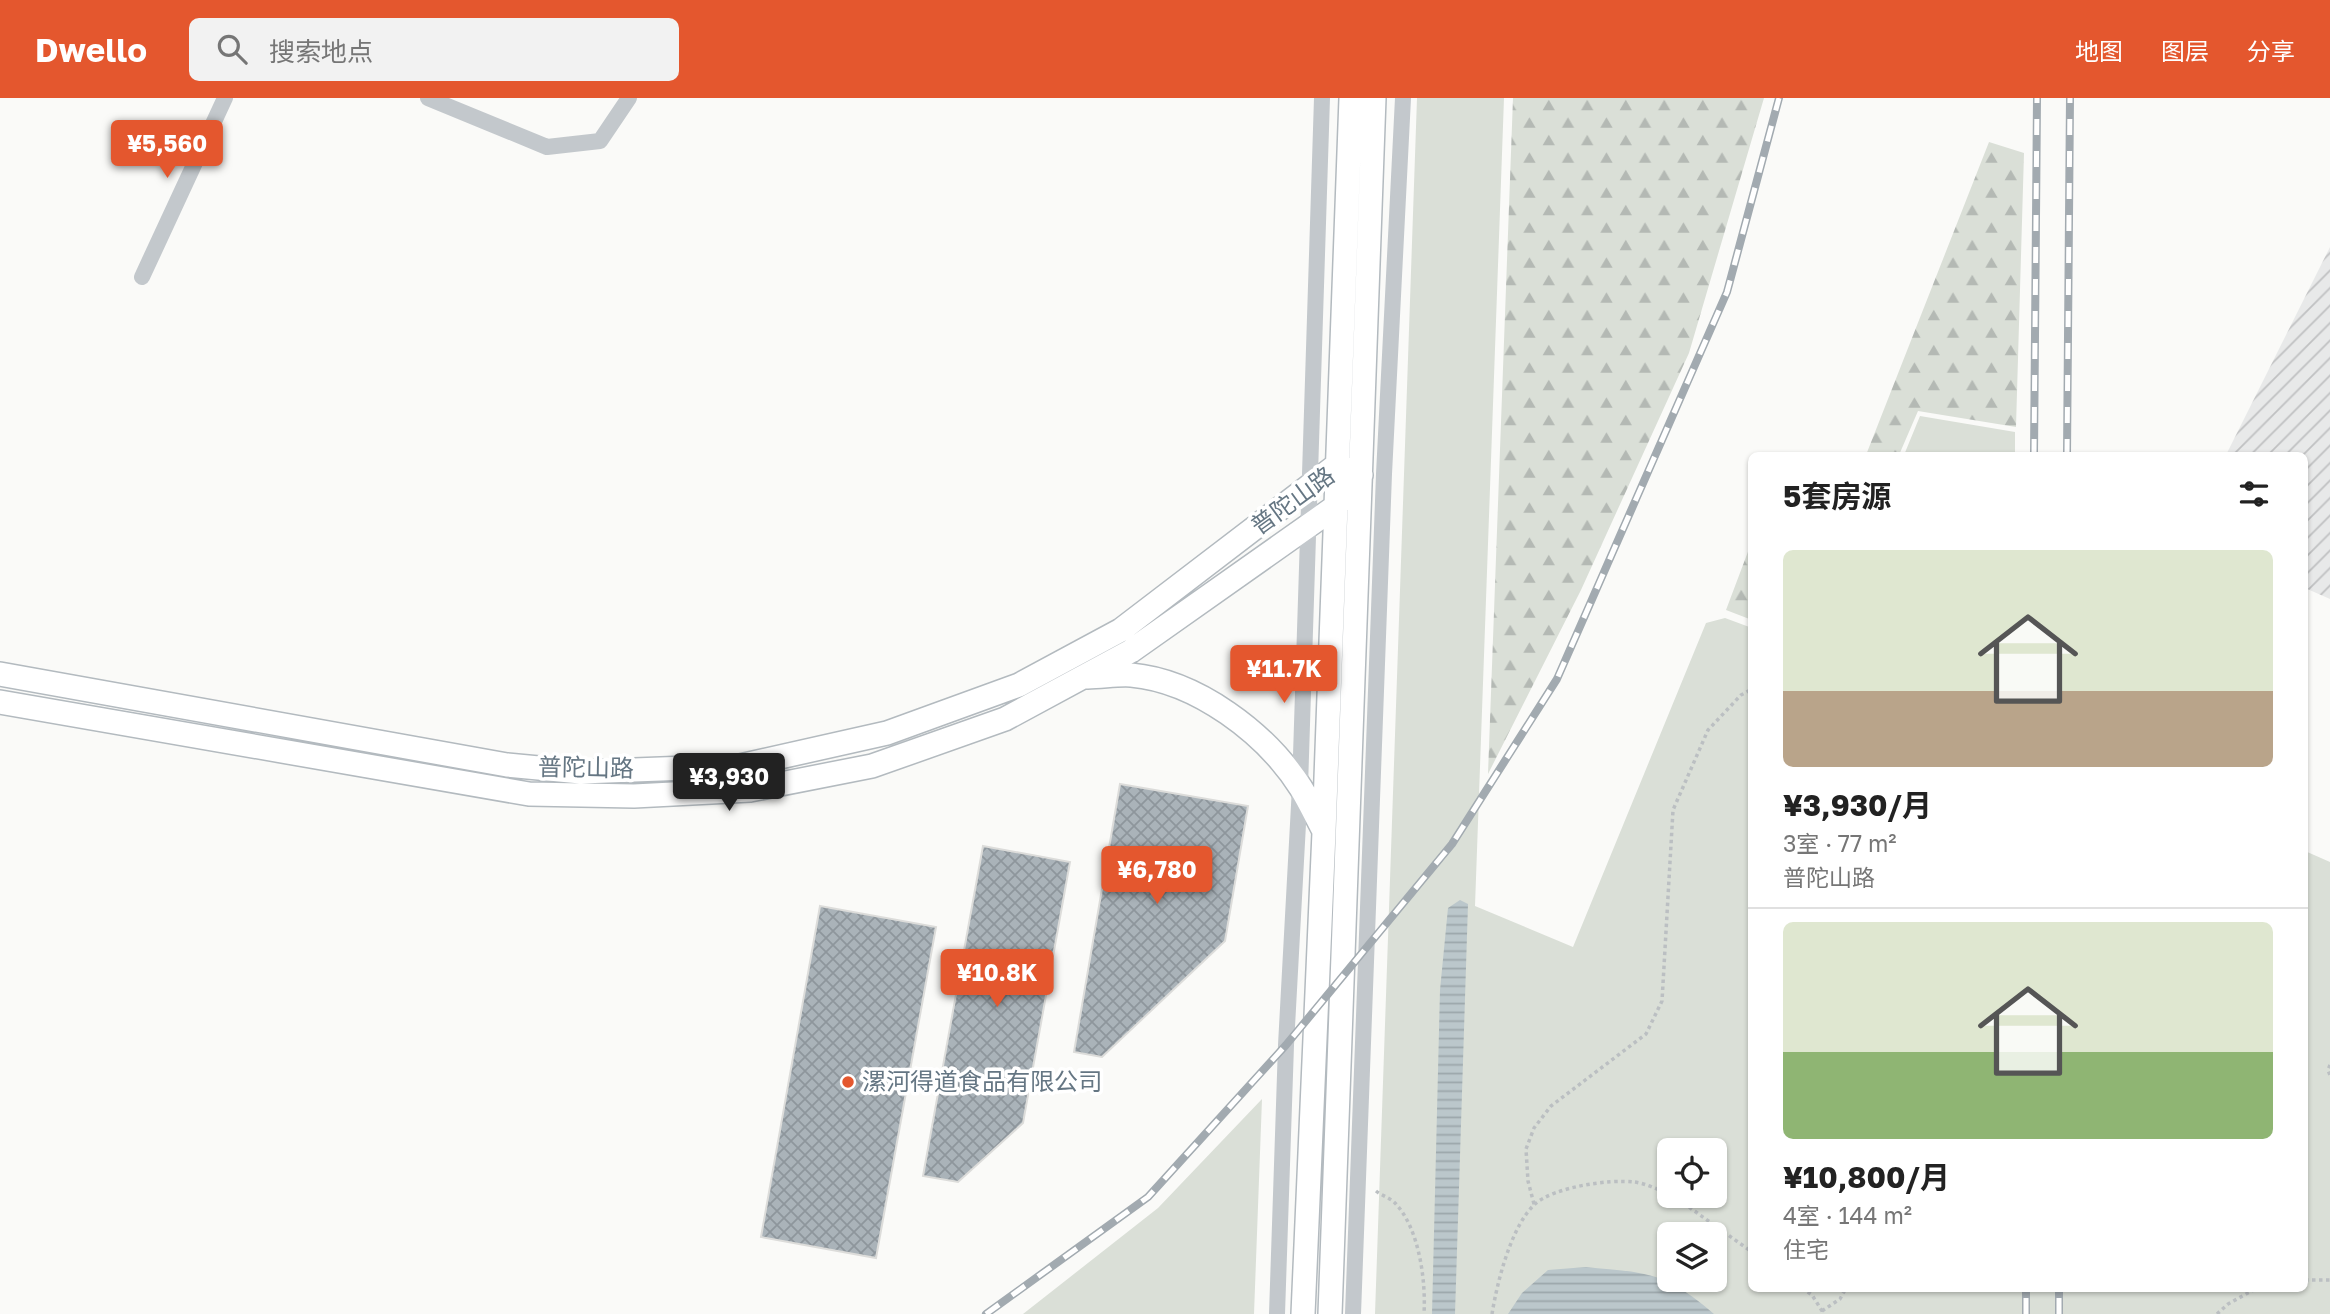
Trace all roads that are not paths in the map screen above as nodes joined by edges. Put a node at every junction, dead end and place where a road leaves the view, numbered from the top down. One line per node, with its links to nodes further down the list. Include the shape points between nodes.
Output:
1 (225, 98): 8 (street)
2 (428, 98): 3 (street, via 547,147 600,141)
3 (629, 98)
4 (1322, 98): 12 (street)
5 (1351, 98): 9 (main road)
6 (1374, 98): 11 (main road)
7 (1402, 98): 10 (street)
8 (142, 277)
9 (1337, 465): 11 (main road, 普陀山路); 12 (main road, 普陀山路); 13 (main road)
10 (1384, 474): 11 (street); 23 (street)
11 (1361, 475): 13 (main road, 普陀山路); 22 (main road)
12 (1308, 487): 14 (street); 15 (main road, 普陀山路, via 1121,630 1019,685 887,733 740,766 581,772 507,765)
13 (1335, 507): 14 (main road, 普陀山路); 19 (main road)
14 (1307, 527): 16 (main road, 普陀山路, via 1132,651); 18 (street)
15 (0, 674)
16 (1082, 678): 17 (main road, 普陀山路, via 1006,719 872,766 750,790 634,796 528,794); 18 (main road, via 1132,675 1189,689 1235,717 1278,758)
17 (0, 702)
18 (1300, 787): 19 (main road); 20 (street)
19 (1324, 832): 21 (main road)
20 (1277, 1314)
21 (1303, 1314)
22 (1330, 1314)
23 (1353, 1314)

